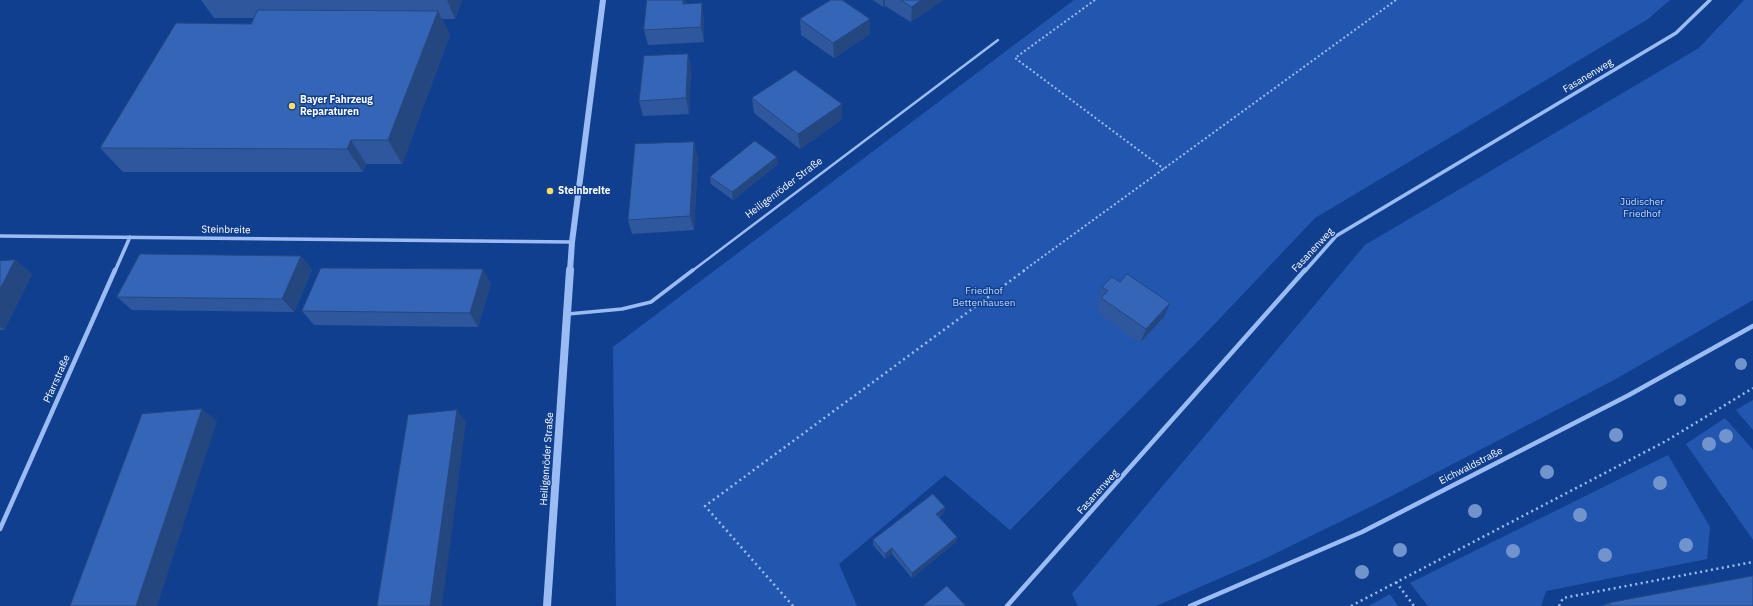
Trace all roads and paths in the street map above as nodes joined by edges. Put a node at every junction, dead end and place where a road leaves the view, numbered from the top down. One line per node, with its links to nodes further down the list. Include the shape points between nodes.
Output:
1 (603, 0): 9 (street, Heiligenröder Straße)
2 (1095, 0): 6 (path, via 1015,58)
3 (1396, 0): 6 (path)
4 (1710, 0): 18 (street, Fasanenweg, via 1676,32 1336,236)
5 (998, 40): 10 (lane, Heiligenröder Straße, via 651,302 622,309)
6 (1164, 169): 17 (path, via 705,506)
7 (0, 236): 8 (street, Steinbreite)
8 (130, 237): 9 (street, Steinbreite); 13 (street, Pfarrstraße)
9 (572, 242): 10 (street, Heiligenröder Straße)
10 (566, 314): 16 (street, Heiligenröder Straße)
11 (1753, 326): 19 (street, Eichwaldstraße, via 1629,395 1362,532)
12 (1753, 388): 15 (path, via 1666,441)
13 (0, 530)
14 (1753, 562): 22 (path, via 1563,598)
15 (1396, 582): 20 (path); 21 (path)
16 (547, 606)
17 (793, 606)
18 (1008, 606)
19 (1190, 606)
20 (1351, 606)
21 (1414, 606)
22 (1559, 606)

